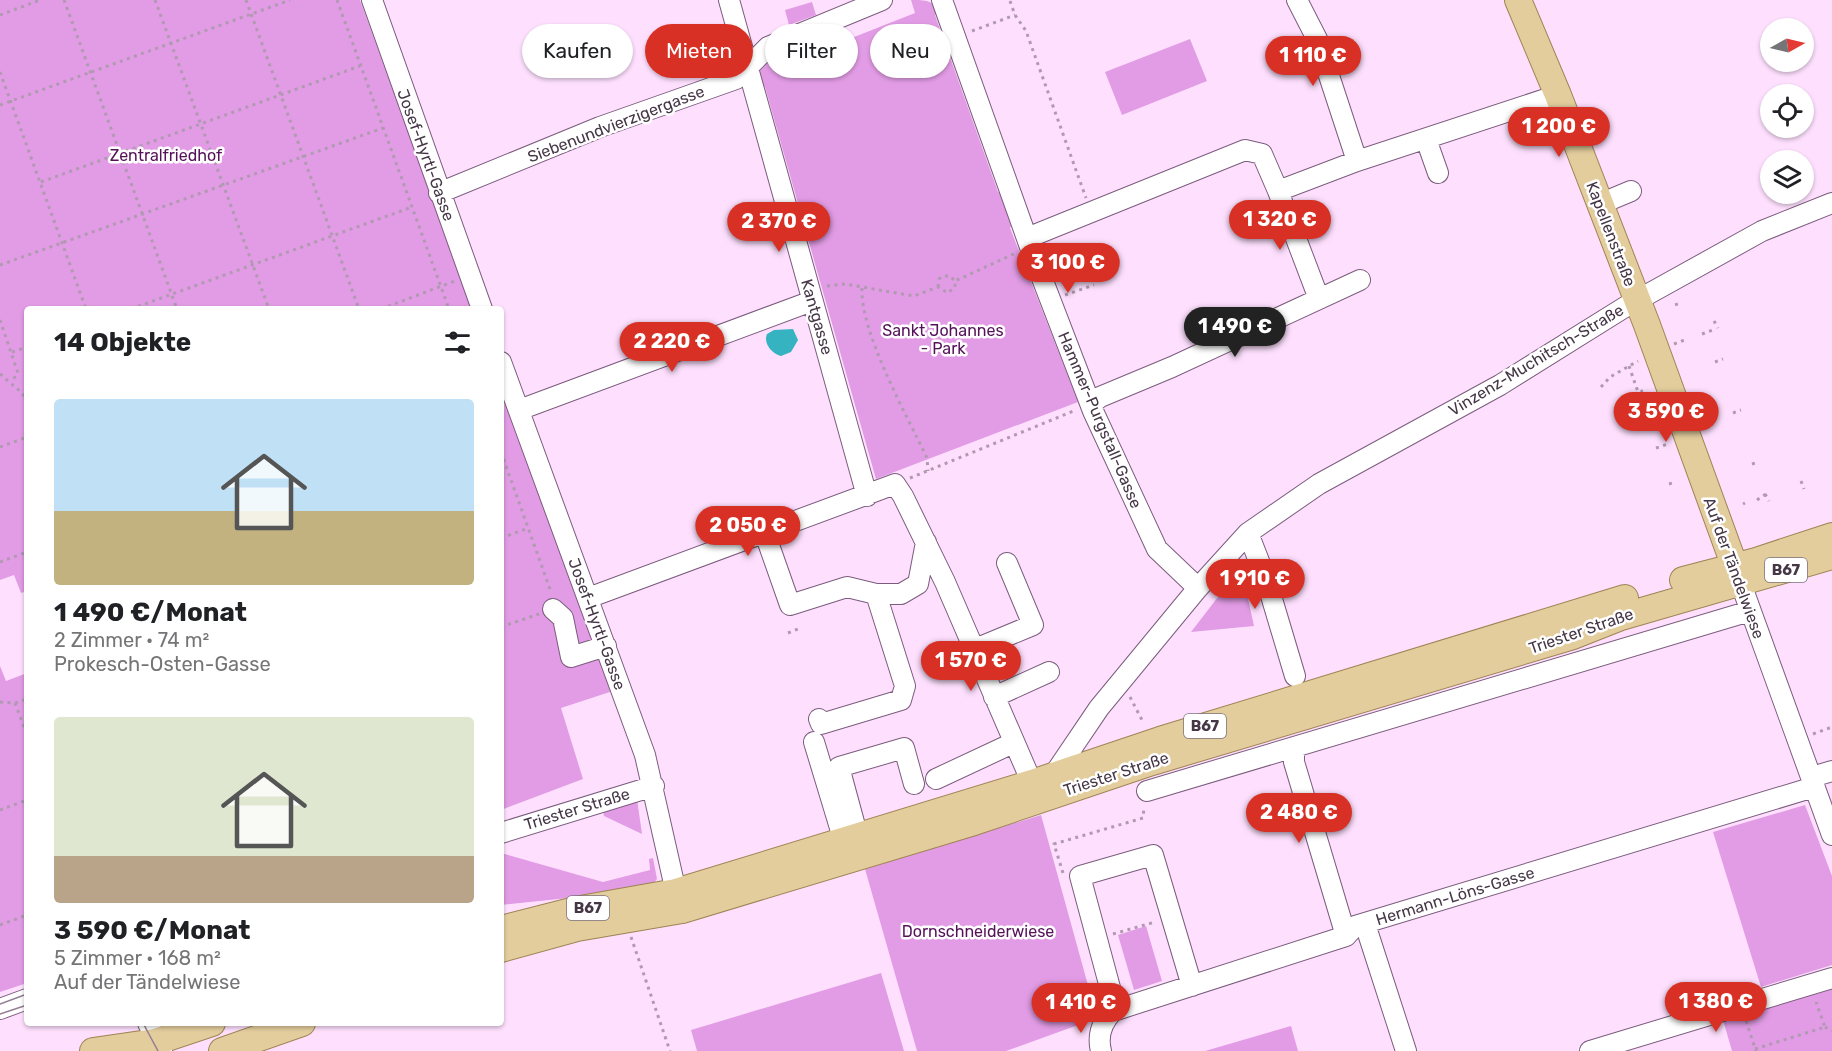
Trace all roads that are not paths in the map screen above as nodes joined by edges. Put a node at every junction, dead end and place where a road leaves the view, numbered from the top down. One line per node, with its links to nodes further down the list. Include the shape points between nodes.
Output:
1 (372, 0): 17 (street, Josef-Hyrtl-Gasse)
2 (729, 0): 7 (street, Kantgasse)
3 (882, 0): 8 (street, Siebenundvierzigergasse, via 768,47)
4 (942, 0): 20 (street, Hammer-Purgstall-Gasse)
5 (1297, 0): 13 (street, via 1317,39)
6 (1518, 0): 11 (main road, Kapellenstraße)
7 (735, 24)
8 (753, 61)
9 (737, 78): 17 (street, Siebenundvierzigergasse)
10 (750, 78): 22 (street, Kantgasse)
11 (1558, 96): 12 (street); 19 (main road, Kapellenstraße)
12 (1426, 139): 13 (street); 14 (street)
13 (1357, 161): 16 (street)
14 (1438, 173)
15 (1630, 190): 19 (street)
16 (1278, 191): 20 (street, via 1262,154 1245,150); 23 (street)
17 (439, 193): 25 (street, Josef-Hyrtl-Gasse)
18 (1832, 203): 24 (street, Vinzenz-Muchitsch-Straße, via 1762,231)
19 (1600, 204): 24 (main road, Kapellenstraße)
20 (1023, 245): 27 (street, Hammer-Purgstall-Gasse)
21 (1360, 280): 23 (street)
22 (810, 296): 28 (street); 29 (street, Kantgasse)
23 (1319, 299): 27 (street)
24 (1637, 300): 31 (street, Vinzenz-Muchitsch-Straße, via 1500,385 1319,484); 36 (main road, Auf der Tändelwiese)
25 (481, 306)
26 (504, 370): 28 (street, Josef-Hyrtl-Gasse)
27 (1090, 404): 37 (street, Hammer-Purgstall-Gasse, via 1157,549)
28 (519, 410): 39 (street, Josef-Hyrtl-Gasse)
29 (867, 495): 30 (street); 33 (street, via 895,484)
30 (764, 531): 38 (street, via 790,605 847,586); 39 (street)
31 (1248, 533): 37 (street, Vinzenz-Muchitsch-Straße); 49 (street, via 1266,579)
32 (1832, 536): 36 (main road, Triester Straße / B67, via 1756,561)
33 (926, 542): 38 (street, via 918,584 901,594); 45 (street)
34 (1832, 556): 36 (main road, Triester Straße / B67)
35 (1007, 563): 45 (street, via 1033,624)
36 (1738, 575): 41 (street, Auf der Tändelwiese); 42 (main road, Triester Straße / B67, via 1714,589); 57 (main road, Triester Straße / B67, via 1170,737)
37 (1198, 588): 57 (street, Vinzenz-Muchitsch-Straße)
38 (876, 594): 51 (street, via 906,686 901,700 821,724)
39 (588, 598): 43 (street, Josef-Hyrtl-Gasse)
40 (553, 609): 43 (street, via 563,618 571,657)
41 (1750, 611): 46 (street, Triester Straße); 58 (street, Auf der Tändelwiese)
42 (1621, 617): 44 (main road, Triester Straße / B67); 46 (street)
43 (606, 646): 60 (street, Josef-Hyrtl-Gasse)
44 (1538, 646): 47 (street); 69 (main road, Triester Straße / B67, via 682,910 578,928)
45 (973, 650): 50 (street)
46 (1608, 654): 47 (street, Triester Straße)
47 (1570, 666): 54 (street, Triester Straße)
48 (1049, 672): 50 (street)
49 (1294, 676)
50 (994, 697): 53 (street)
51 (819, 719)
52 (814, 741): 64 (street)
53 (1012, 744): 56 (street); 57 (street)
54 (1294, 747): 61 (street, Triester Straße); 68 (street, via 1294,762)
55 (1832, 771): 58 (street, Hermann-Löns-Gasse)
56 (936, 779)
57 (1042, 779): 64 (main road, Triester Straße / B67)
58 (1813, 782): 63 (street, Auf der Tändelwiese); 66 (street, Hermann-Löns-Gasse)
59 (914, 784): 64 (street, via 904,748 839,767)
60 (654, 786): 62 (street, Triester Straße); 65 (street, Josef-Hyrtl-Gasse)
61 (1147, 791)
62 (504, 832)
63 (1832, 835)
64 (851, 839): 65 (main road, Triester Straße / B67)
65 (676, 891): 67 (main road, Triester Straße / B67)
66 (1365, 924): 68 (street, Hermann-Löns-Gasse, via 1355,926); 82 (street)
67 (504, 928)
68 (1346, 936): 71 (street, Hermann-Löns-Gasse)
69 (504, 948)
70 (1832, 978): 78 (street)
71 (1192, 986): 74 (street, Hermann-Löns-Gasse); 74 (street, via 1153,855 1080,876 1097,939)
72 (24, 1000): 73 (street)
73 (0, 1009)
74 (1110, 1015): 81 (street, via 1100,1029)
75 (201, 1026): 77 (main road)
76 (293, 1026): 80 (main road)
77 (156, 1038): 79 (main road)
78 (1641, 1044): 83 (street)
79 (93, 1051)
80 (222, 1051)
81 (1101, 1051)
82 (1406, 1051)
83 (1590, 1051)

